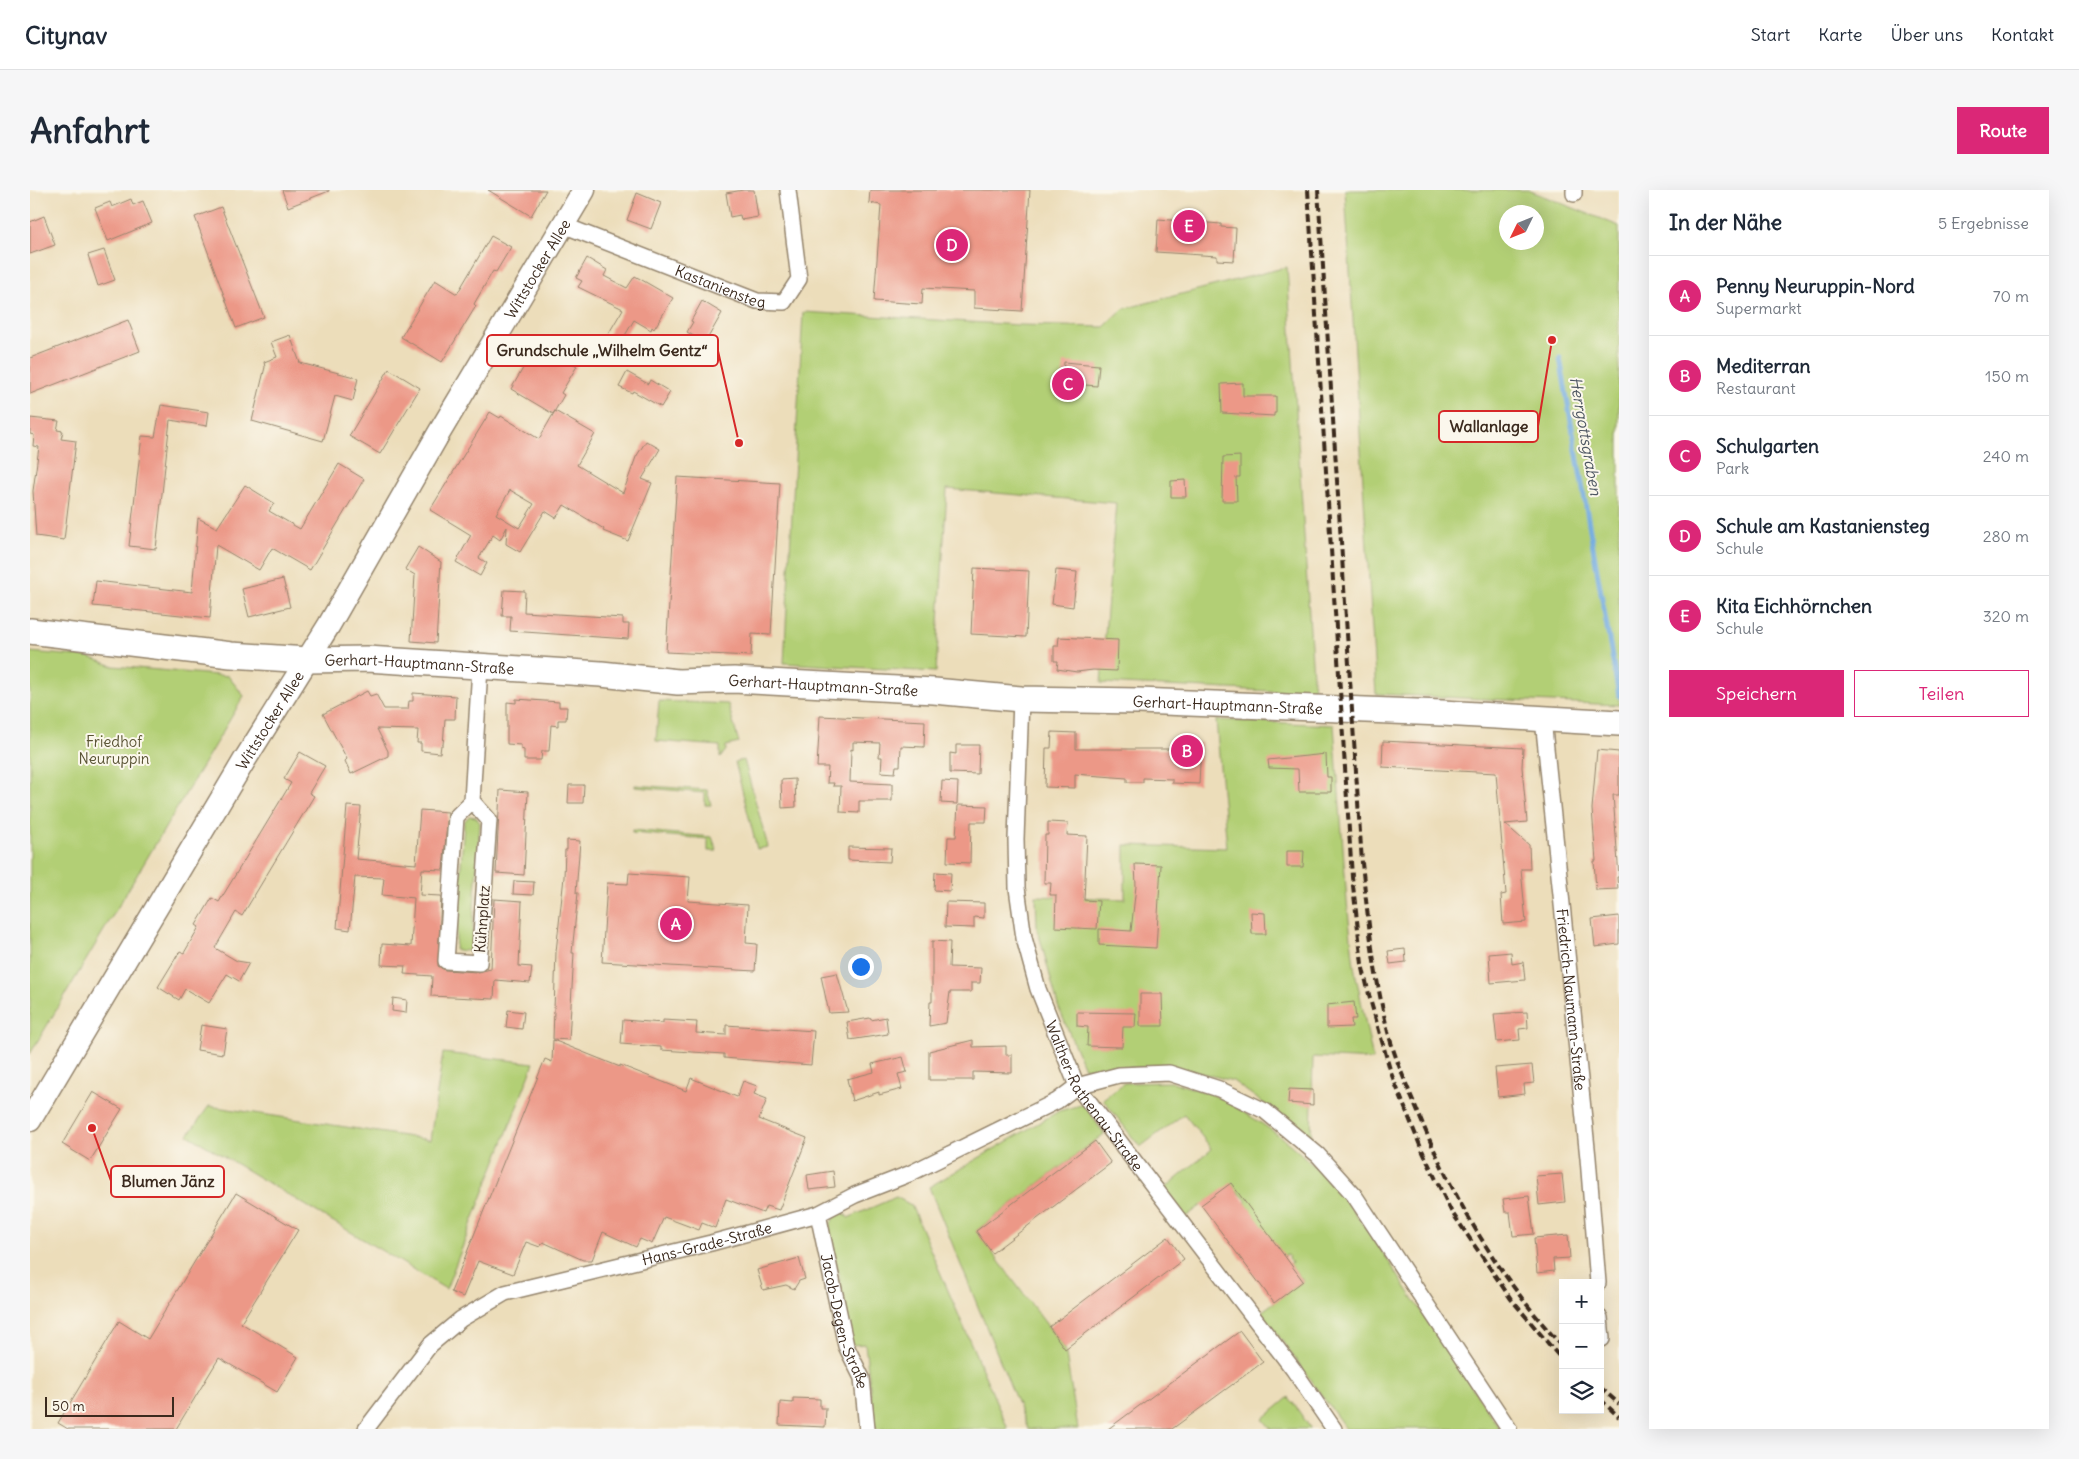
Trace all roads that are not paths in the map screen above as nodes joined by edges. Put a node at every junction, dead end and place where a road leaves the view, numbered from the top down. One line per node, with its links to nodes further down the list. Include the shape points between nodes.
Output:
1 (584, 190): 3 (main road, Wittstocker Allee)
2 (789, 197): 3 (street, Kastaniensteg, via 799,279 784,302 757,300)
3 (563, 225): 5 (main road, Wittstocker Allee)
4 (30, 631): 5 (main road, Gerhart-Hauptmann-Straße, via 231,655)
5 (307, 660): 6 (main road, Gerhart-Hauptmann-Straße, via 367,659); 12 (main road, Wittstocker Allee)
6 (480, 667): 7 (main road, Gerhart-Hauptmann-Straße, via 678,682 734,680 934,691); 10 (street)
7 (1021, 700): 8 (main road, Gerhart-Hauptmann-Straße, via 1138,701); 11 (street, Walther-Rathenau-Straße, via 1016,839 1021,918 1038,989)
8 (1543, 719): 9 (main road, Gerhart-Hauptmann-Straße); 14 (street, Friedrich-Naumann-Straße)
9 (1619, 723)
10 (472, 802): 10 (street, Kühnplatz, via 456,817 446,961 479,962 489,820)
11 (1077, 1086): 13 (street, Hans-Grade-Straße, via 1057,1101 918,1170); 17 (street, Walther-Rathenau-Straße); 18 (street, via 1118,1075 1169,1073 1219,1089 1264,1111 1318,1155 1354,1195)
12 (30, 1120)
13 (818, 1214): 15 (street, Hans-Grade-Straße, via 505,1293 456,1323 430,1345); 16 (street, Jacob-Degen-Straße, via 846,1346 862,1378)
14 (1598, 1279)
15 (366, 1429)
16 (867, 1429)
17 (1334, 1429)
18 (1509, 1429)

